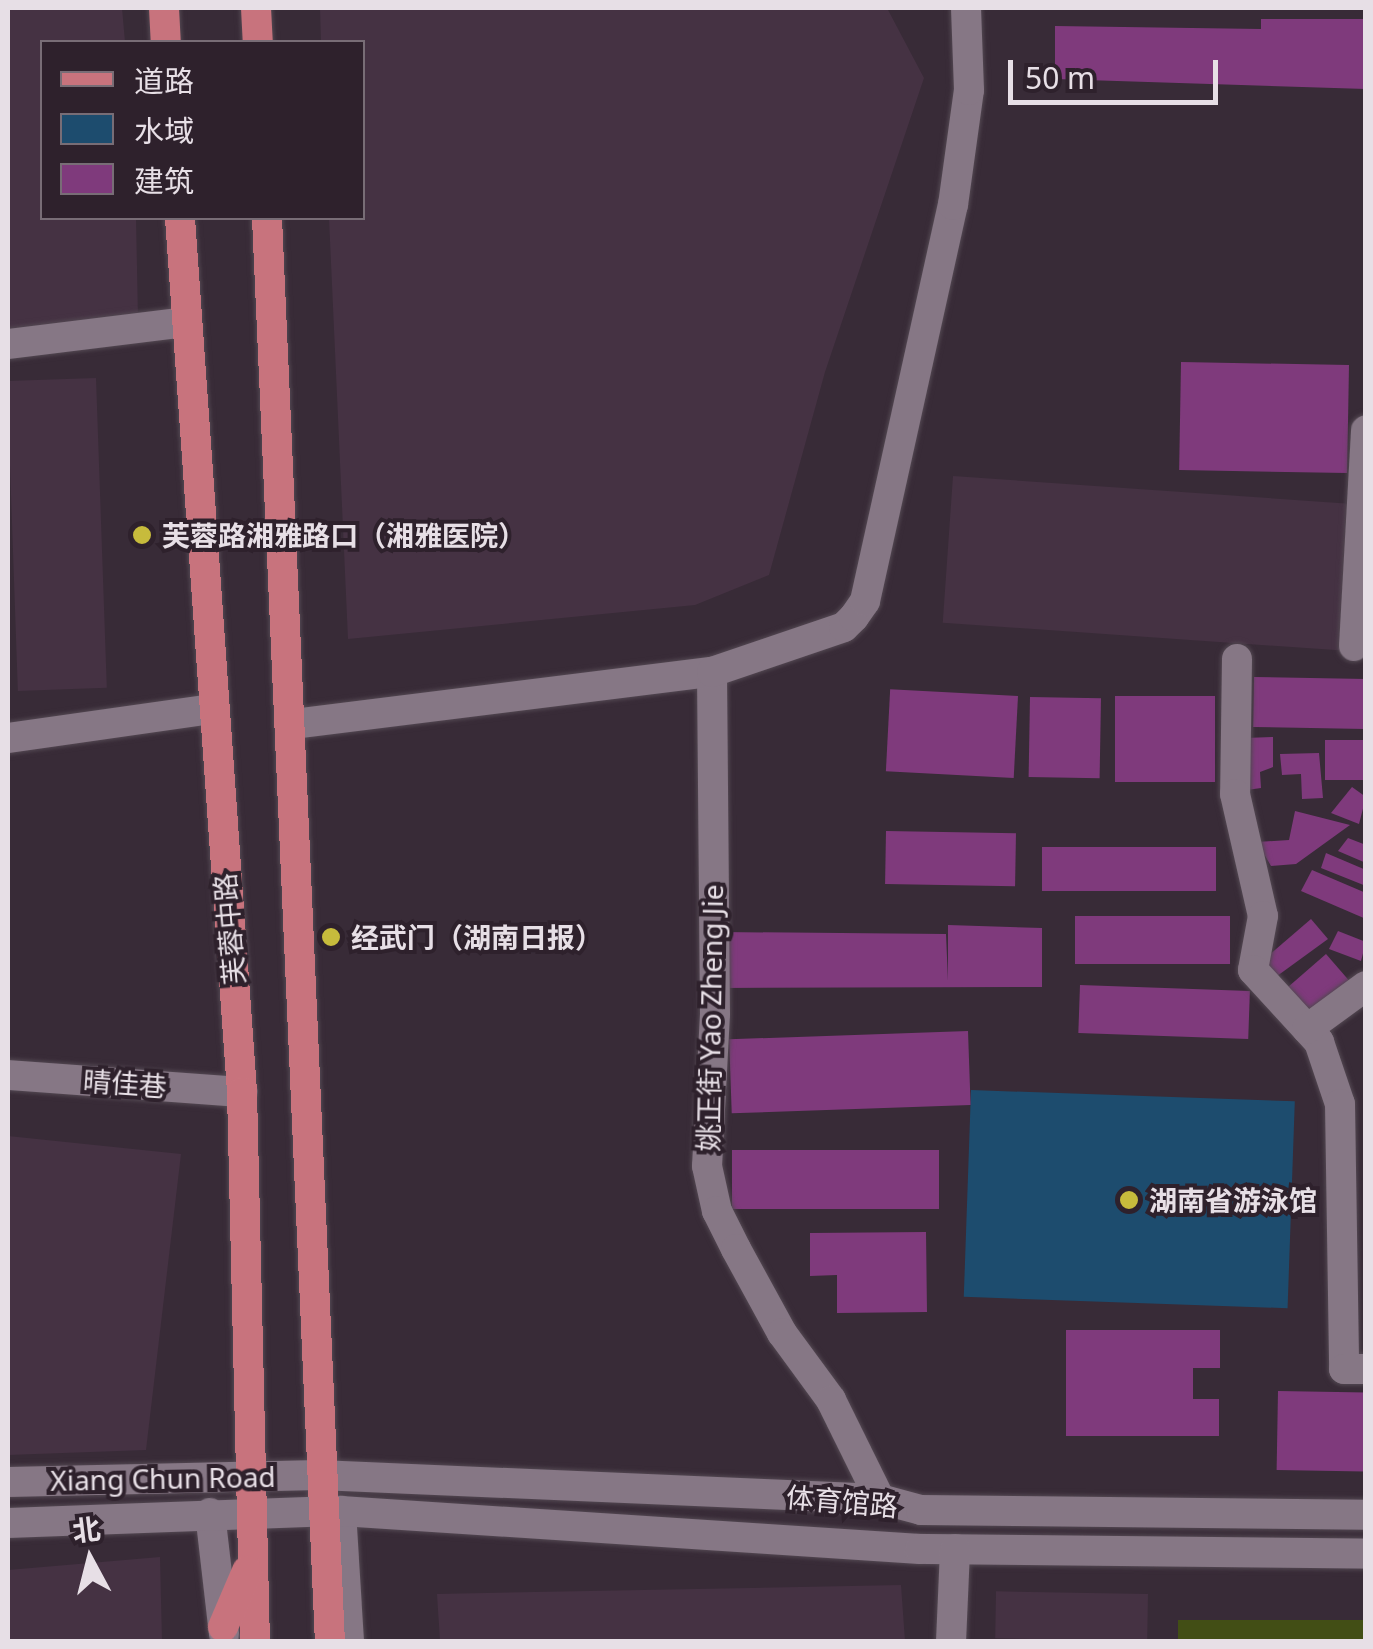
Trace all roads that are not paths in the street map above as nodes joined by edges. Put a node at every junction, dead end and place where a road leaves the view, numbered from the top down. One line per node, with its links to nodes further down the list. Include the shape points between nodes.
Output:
1 (164, 8): 4 (main road)
2 (256, 8): 5 (main road)
3 (966, 8): 13 (street, via 969,90 953,205 865,601 844,628)
4 (166, 40)
5 (258, 40)
6 (180, 220): 8 (main road, 芙蓉中路)
7 (267, 220): 15 (main road)
8 (187, 322): 9 (street); 14 (main road, 芙蓉中路)
9 (8, 344)
10 (1366, 430): 11 (street)
11 (1354, 646)
12 (1237, 659): 18 (street, via 1235,794 1263,916 1253,970)
13 (712, 672): 15 (street); 26 (street, 姚正街 Yao Zheng Jie, via 715,1014 707,1166 717,1211 736,1249 782,1333 831,1400)
14 (210, 708): 16 (street); 20 (main road, 芙蓉中路)
15 (294, 724): 23 (main road)
16 (8, 738)
17 (1366, 986): 18 (street)
18 (1307, 1029): 21 (street, via 1319,1042 1340,1104)
19 (8, 1075): 20 (street, 晴佳巷)
20 (242, 1092): 24 (main road, 芙蓉中路)
21 (1354, 1215): 22 (street, via 1344,1369)
22 (1366, 1369)
23 (319, 1475): 24 (street, Xiang Chun Road); 26 (street, 体育馆路); 27 (main road)
24 (246, 1478): 25 (street, Xiang Chun Road); 29 (main road, 芙蓉中路)
25 (8, 1482)
26 (880, 1499): 30 (street, 体育馆路, via 920,1510)
27 (332, 1511): 29 (street, Xiang Chun Road); 32 (street, 体育馆路); 37 (main road); 38 (street)
28 (210, 1513): 29 (street, Xiang Chun Road); 31 (street, Xiang Chun Road); 35 (street)
29 (248, 1515): 34 (main road, 芙蓉中路)
30 (1366, 1515)
31 (8, 1522)
32 (955, 1549): 33 (street, 体育馆路); 39 (street)
33 (1366, 1554)
34 (250, 1564): 35 (main road); 36 (main road, 芙蓉中路)
35 (218, 1636)
36 (255, 1642)
37 (330, 1642)
38 (348, 1642)
39 (952, 1642)

